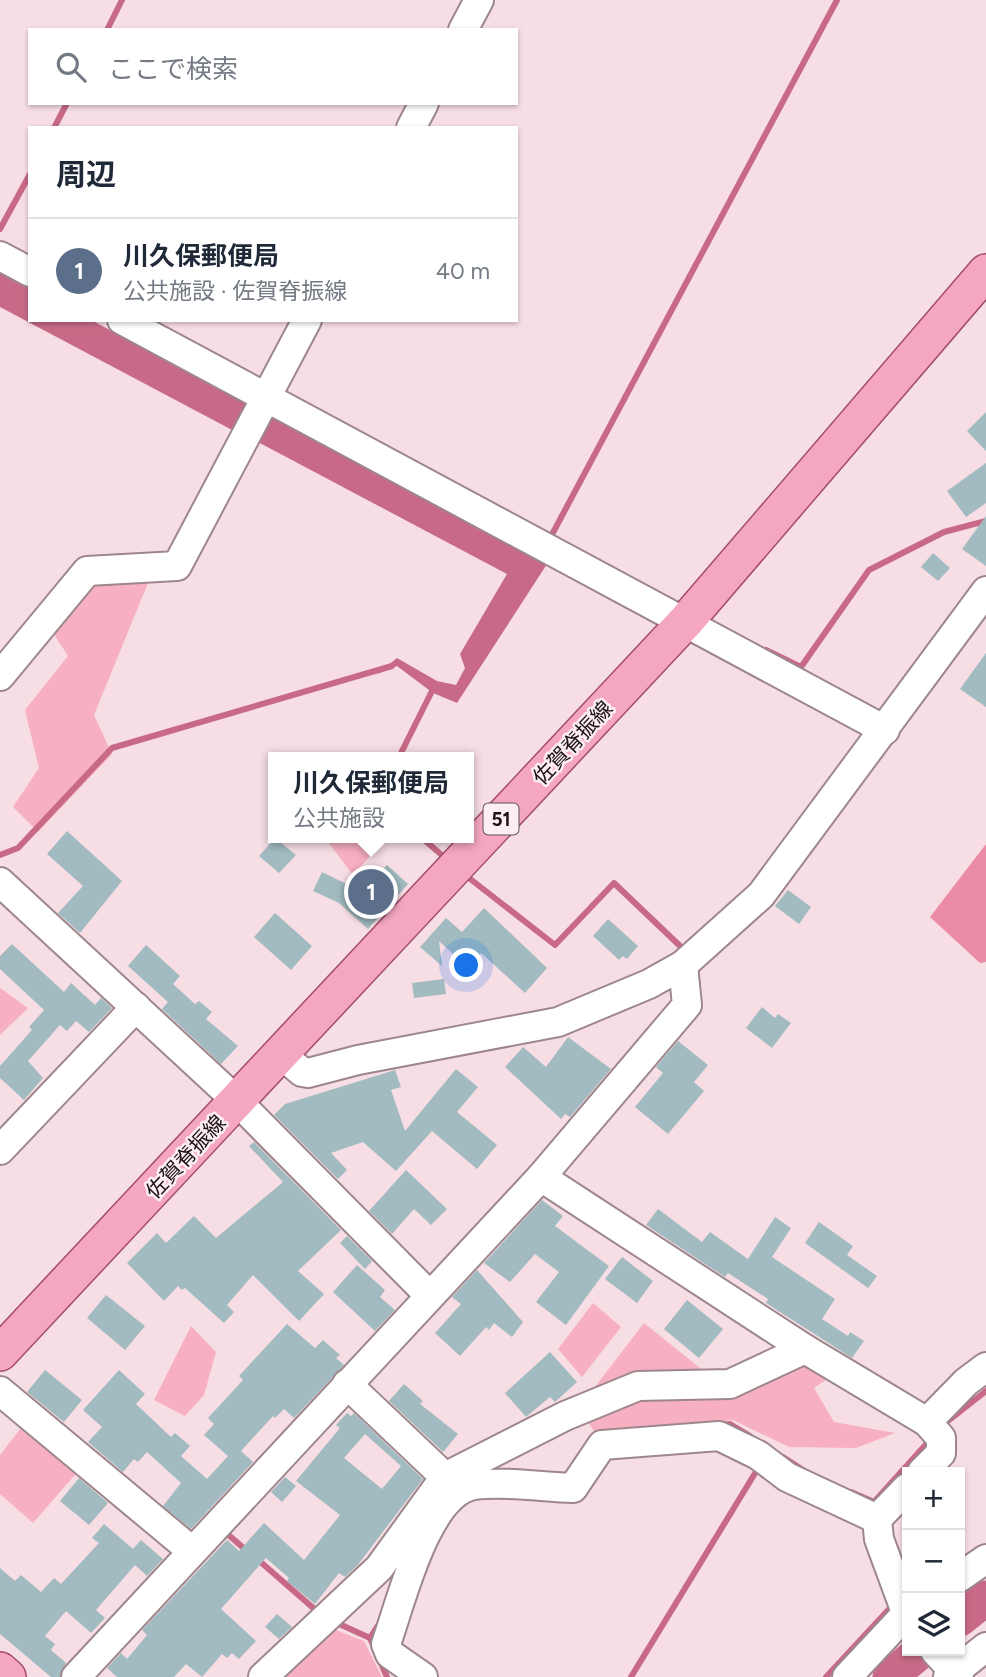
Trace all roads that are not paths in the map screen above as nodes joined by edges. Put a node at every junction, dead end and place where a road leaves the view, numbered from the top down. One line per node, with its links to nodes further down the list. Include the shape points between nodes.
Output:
1 (479, 0): 2 (street)
2 (464, 28)
3 (423, 105): 4 (street)
4 (412, 126)
5 (0, 256): 6 (street)
6 (28, 271)
7 (986, 272): 12 (main road, 佐賀脊振線 / 51)
8 (125, 322): 10 (street)
9 (306, 322): 10 (street)
10 (257, 414): 12 (street, via 547,547); 13 (street, via 177,566 87,571)
11 (986, 591): 14 (street)
12 (686, 621): 14 (street); 18 (main road, 佐賀脊振線 / 51)
13 (0, 676)
14 (885, 730): 16 (street, via 761,895)
15 (0, 882): 17 (street)
16 (683, 965): 18 (street, via 558,1022 308,1073); 21 (street, via 687,1004)
17 (136, 1007): 19 (street); 20 (street)
18 (282, 1055): 19 (main road, 佐賀脊振線 / 51)
19 (238, 1102): 22 (street); 24 (main road, 佐賀脊振線 / 51)
20 (0, 1150)
21 (541, 1177): 22 (street); 23 (street)
22 (429, 1295): 26 (street)
23 (805, 1349): 28 (street); 30 (street, via 730,1384 638,1386 565,1416)
24 (0, 1353)
25 (986, 1367): 28 (street)
26 (347, 1384): 30 (street); 33 (street)
27 (0, 1391): 33 (street)
28 (927, 1422): 29 (street, via 942,1438 940,1453)
29 (927, 1467)
30 (445, 1477): 44 (street, via 379,1568)
31 (902, 1493): 32 (street)
32 (877, 1519): 36 (street, via 879,1539); 45 (street, via 787,1477 758,1455 719,1436 603,1445 573,1488 474,1485 452,1496 430,1524 386,1644 390,1654)
33 (192, 1550): 43 (street)
34 (986, 1559): 35 (street)
35 (965, 1574)
36 (902, 1601)
37 (902, 1619): 46 (street)
38 (986, 1647): 41 (street)
39 (939, 1656): 41 (street)
40 (0, 1670): 42 (main road)
41 (953, 1675)
42 (8, 1677)
43 (76, 1677)
44 (263, 1677)
45 (423, 1677)
46 (846, 1677)

